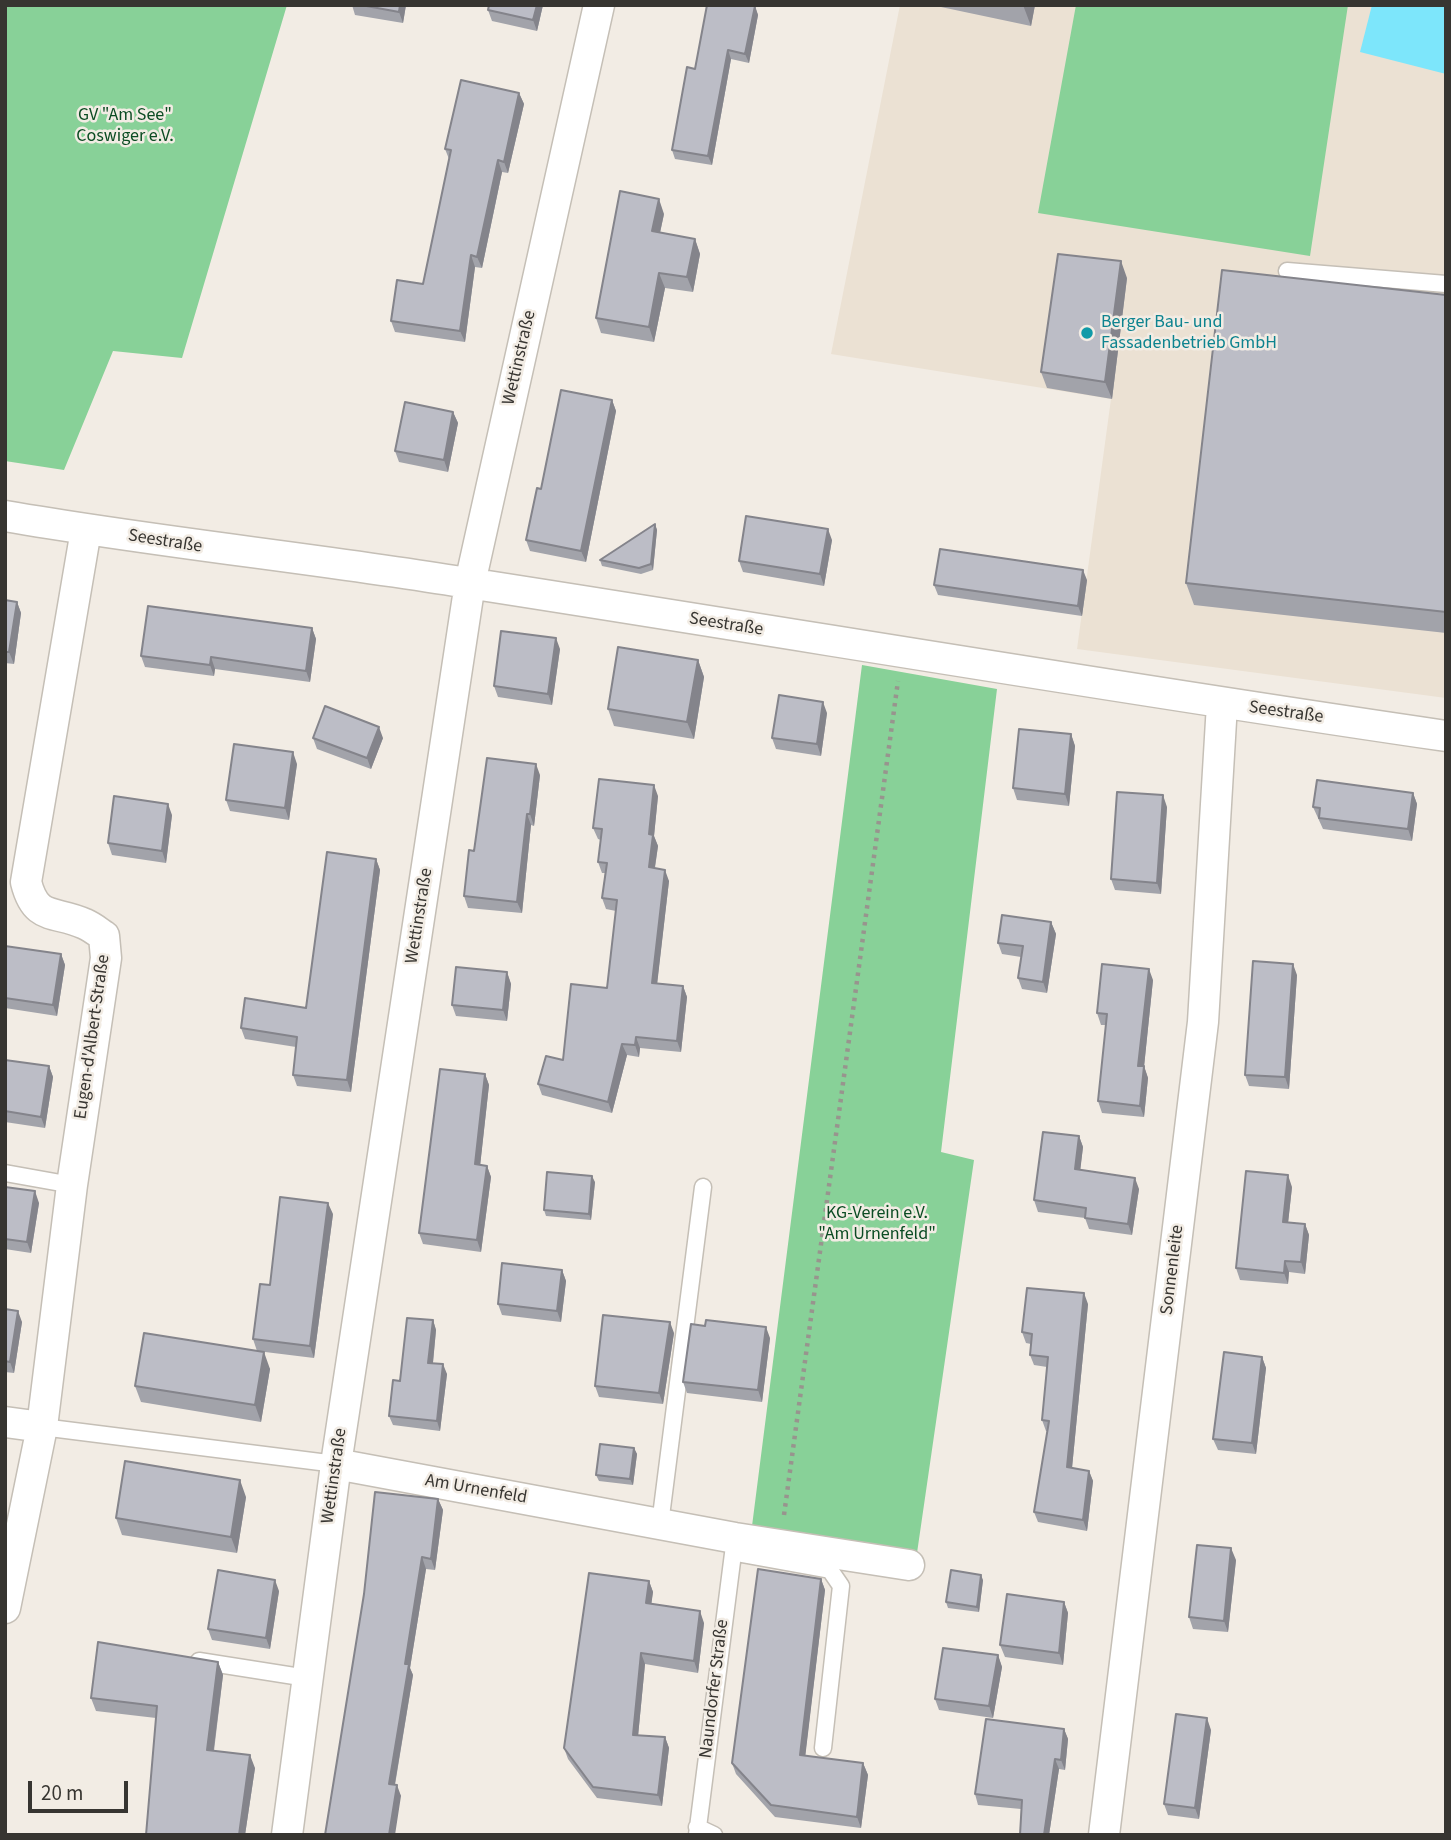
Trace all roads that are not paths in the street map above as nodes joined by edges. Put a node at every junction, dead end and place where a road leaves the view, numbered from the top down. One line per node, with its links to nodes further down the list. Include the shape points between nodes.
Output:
1 (598, 5): 6 (street, Wettinstraße)
2 (1287, 271): 3 (lane)
3 (1446, 284)
4 (5, 516): 5 (street, Seestraße)
5 (86, 530): 6 (street, Seestraße); 10 (street, Eugen-d'Albert-Straße, via 26,882 30,902 44,913 85,923 104,936 106,958)
6 (470, 583): 7 (street, Seestraße); 14 (street, Wettinstraße)
7 (1222, 704): 8 (street, Seestraße); 25 (street, Sonnenleite, via 1203,1022)
8 (1446, 736)
9 (5, 1173): 10 (lane)
10 (72, 1185): 13 (street, Eugen-d'Albert-Straße)
11 (703, 1187): 15 (lane)
12 (5, 1422): 13 (street)
13 (42, 1427): 14 (lane, Am Urnenfeld); 18 (street, Eugen-d'Albert-Straße)
14 (336, 1464): 15 (street, Am Urnenfeld); 20 (street, Wettinstraße)
15 (660, 1524): 16 (street, Am Urnenfeld)
16 (734, 1545): 17 (street, Am Urnenfeld); 21 (lane, via 830,1570 841,1586); 22 (lane, Naundorfer Straße)
17 (909, 1564)
18 (5, 1608)
19 (187, 1659): 20 (lane)
20 (307, 1678): 23 (street, Wettinstraße)
21 (822, 1748)
22 (697, 1831): 24 (lane, Naundorfer Straße)
23 (287, 1835)
24 (715, 1835)
25 (1104, 1835)

